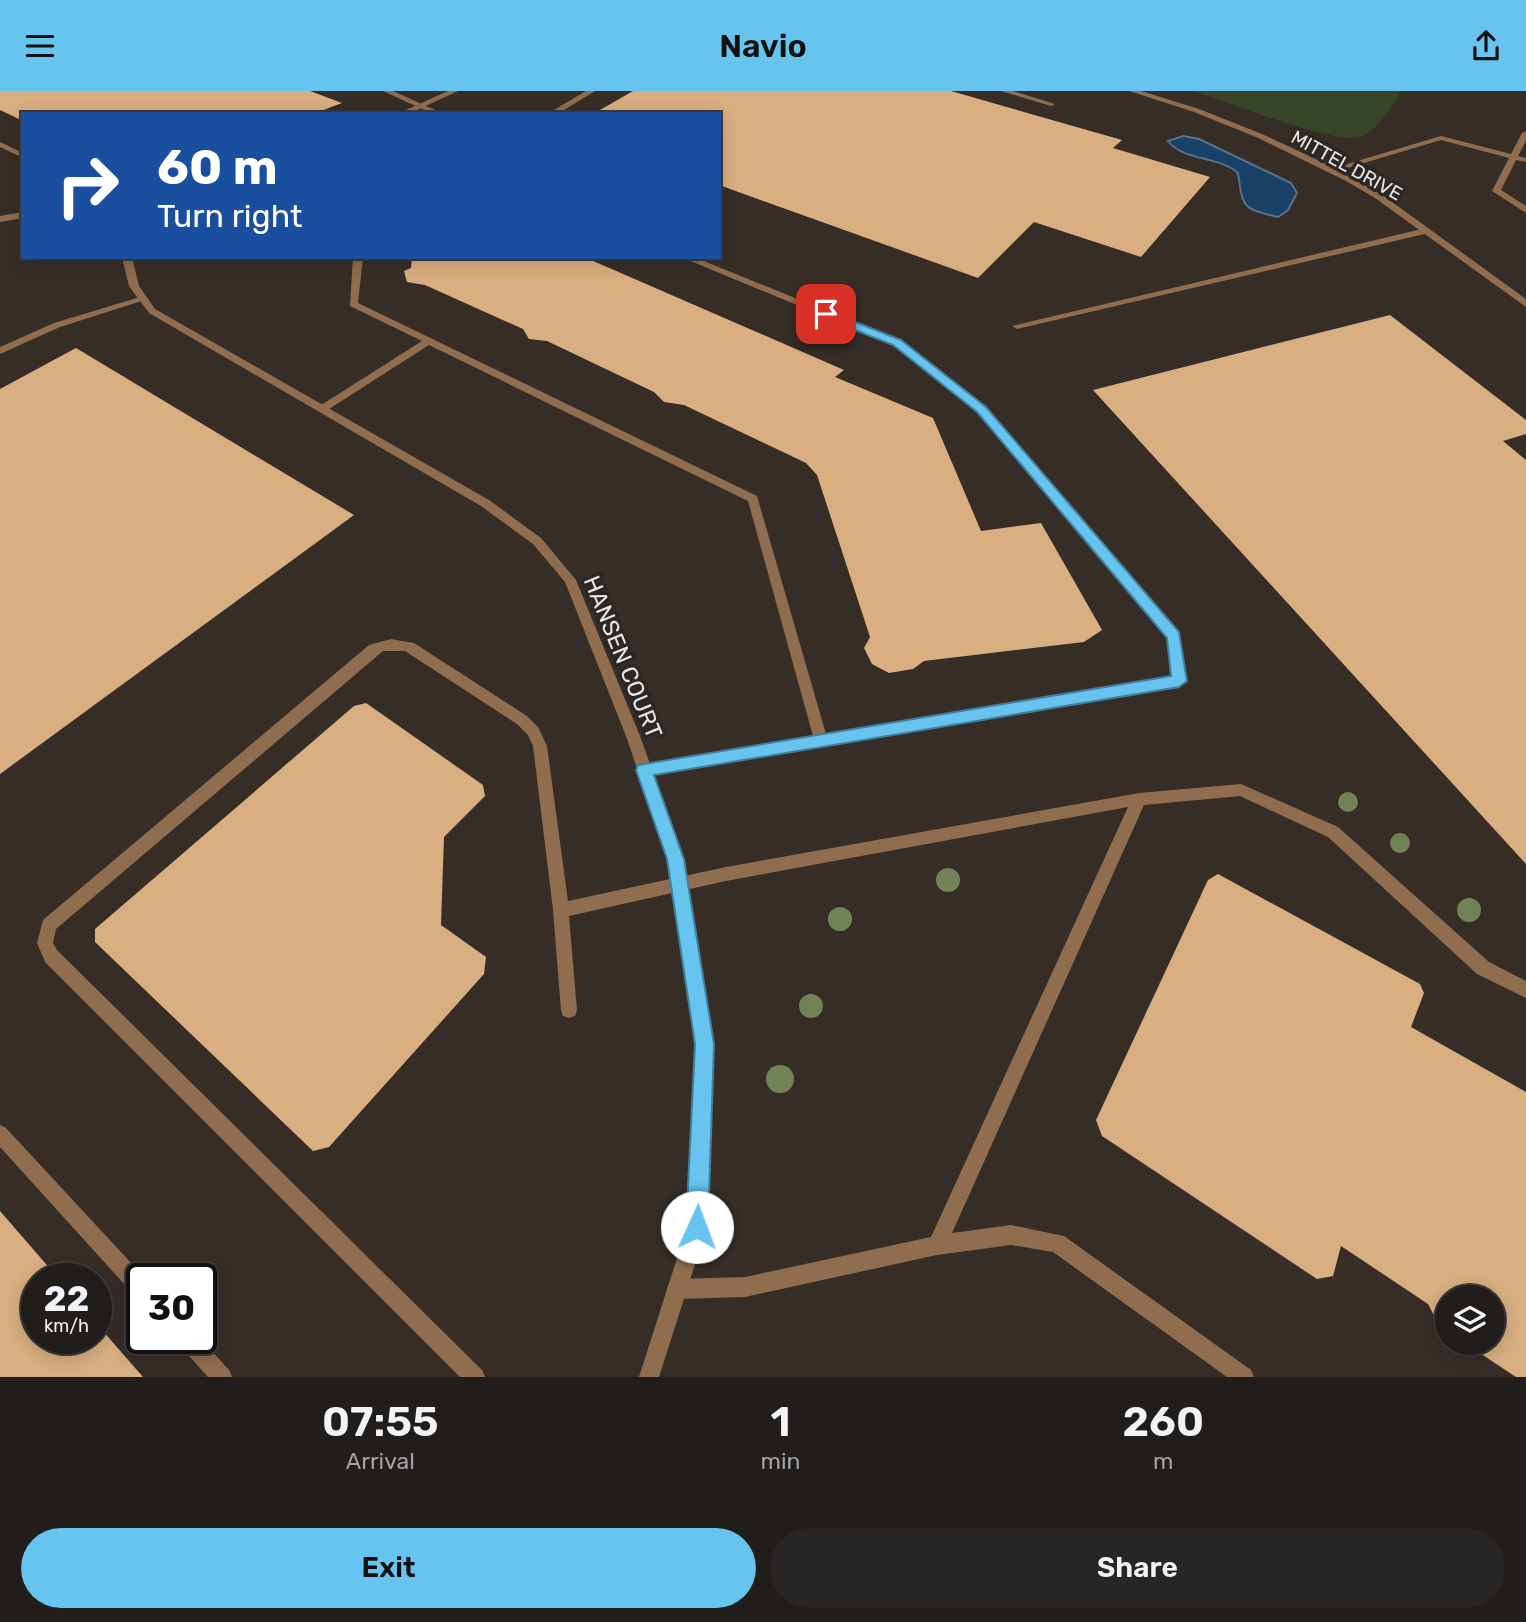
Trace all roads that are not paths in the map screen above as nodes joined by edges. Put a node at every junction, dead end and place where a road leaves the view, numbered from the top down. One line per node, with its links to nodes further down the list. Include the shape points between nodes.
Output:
1 (387, 91): 7 (street)
2 (454, 91): 7 (street)
3 (591, 91): 8 (street)
4 (1004, 91): 6 (street)
5 (1133, 91): 16 (street, MITTEL DRIVE, via 1261,135)
6 (1051, 104)
7 (423, 105): 9 (street); 10 (street)
8 (556, 111)
9 (406, 112)
10 (436, 112)
11 (1526, 133): 14 (street)
12 (0, 144): 13 (street)
13 (21, 155)
14 (1514, 157): 15 (street); 16 (street, via 1441,138); 17 (street, via 1496,191)
15 (1526, 160)
16 (1331, 170): 20 (street, MITTEL DRIVE, via 1378,196)
17 (1526, 210)
18 (21, 215): 19 (street)
19 (0, 219)
20 (1426, 231): 25 (street, MITTEL DRIVE); 26 (street)
21 (127, 259): 24 (street, HANSEN COURT, via 134,286)
22 (358, 259): 27 (street, via 353,304)
23 (690, 259): 30 (street, via 897,343 982,410 1174,636 1179,681)
24 (143, 299): 28 (street, via 57,325); 29 (street, HANSEN COURT, via 152,311)
25 (1526, 304)
26 (1017, 326)
27 (429, 341): 29 (street); 30 (street, via 753,499)
28 (0, 351)
29 (322, 409): 31 (street, HANSEN COURT, via 485,503 537,541 570,580)
30 (821, 741): 31 (street)
31 (644, 770): 33 (street, HANSEN COURT, via 676,859)
32 (1139, 799): 33 (street, via 726,873); 35 (street, via 1241,790 1333,832 1483,968); 38 (street)
33 (680, 887): 34 (street); 40 (street, HANSEN COURT, via 704,1044 697,1227)
34 (561, 910): 36 (street); 43 (street, via 540,746 533,731 409,647 390,644 374,649 62,910 49,925 45,943 51,955)
35 (1526, 990)
36 (569, 1010)
37 (0, 1134): 39 (street)
38 (937, 1245): 40 (street, via 745,1287); 45 (street, via 1011,1235 1057,1243)
39 (126, 1272)
40 (677, 1289): 44 (street, HANSEN COURT)
41 (201, 1354): 42 (street)
42 (222, 1377)
43 (475, 1377)
44 (649, 1377)
45 (1244, 1377)

